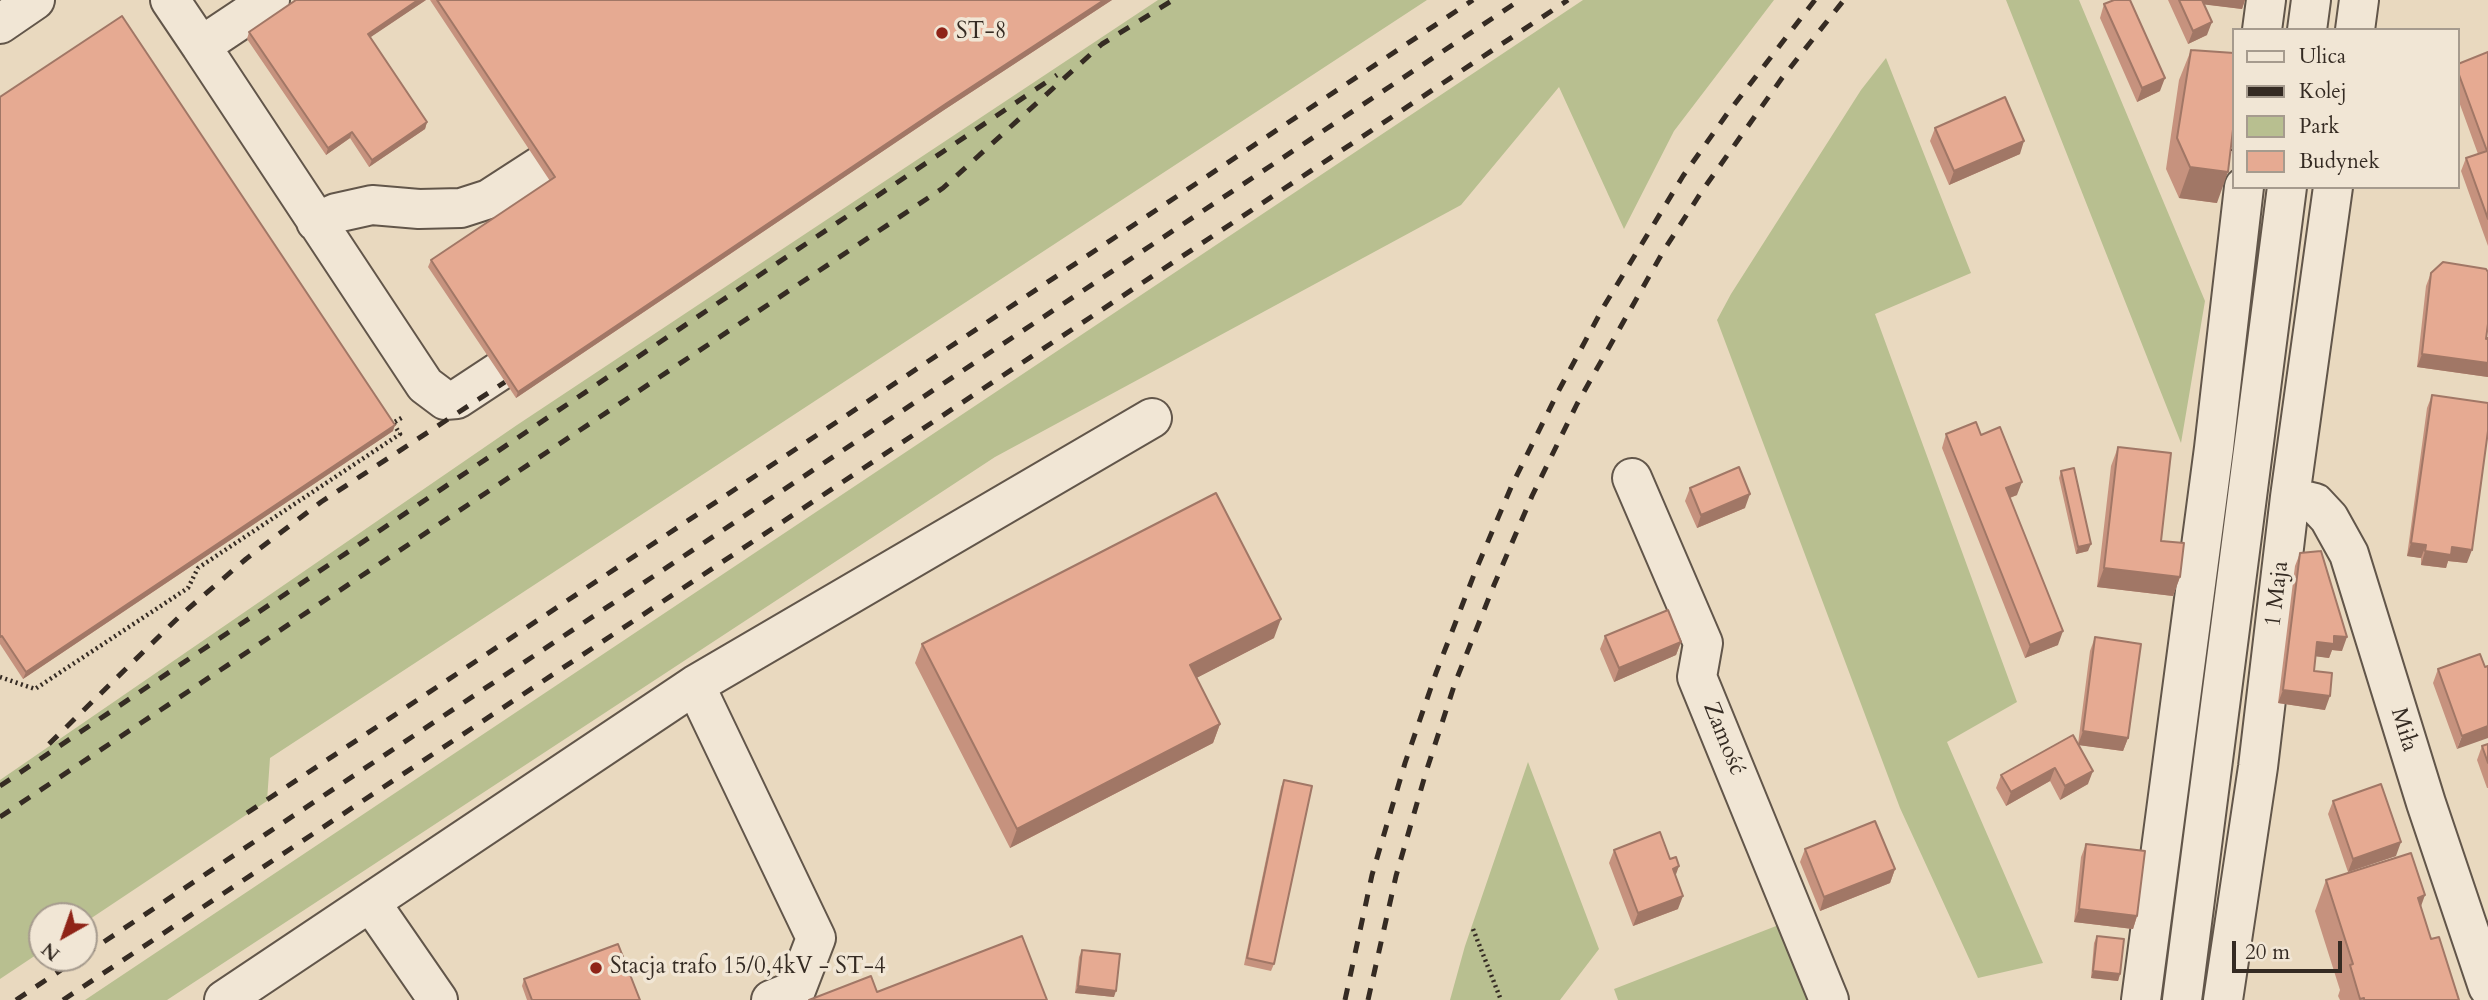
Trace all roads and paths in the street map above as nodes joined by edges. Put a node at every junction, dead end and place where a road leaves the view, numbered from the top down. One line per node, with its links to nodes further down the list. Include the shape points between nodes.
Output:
1 (35, 0): 7 (street)
2 (170, 0): 11 (street)
3 (270, 0): 11 (street)
4 (2266, 0): 8 (street)
5 (2311, 0): 9 (street)
6 (2359, 0): 10 (street)
7 (0, 24)
8 (2262, 28)
9 (2307, 28)
10 (2355, 28)
11 (201, 46): 16 (street)
12 (540, 166): 16 (street, via 489,199 461,208 372,205)
13 (2244, 189): 32 (street)
14 (2287, 189): 33 (street, 1 Maja)
15 (2333, 189): 21 (street, 1 Maja)
16 (316, 222): 18 (street)
17 (498, 372): 18 (street, via 457,399)
18 (436, 395): 22 (path, via 393,423 400,434 198,568 188,588 35,690)
19 (1152, 418): 23 (street)
20 (1632, 478): 31 (street, Zamość, via 1703,643 1697,677)
21 (2290, 497): 26 (street, Miła, via 2315,503 2349,554); 34 (street, 1 Maja, via 2258,767)
22 (0, 677)
23 (695, 685): 24 (street); 29 (street, via 816,938 796,990)
24 (371, 903): 27 (street); 28 (street)
25 (1473, 929): 30 (path)
26 (2488, 987)
27 (224, 1000)
28 (438, 1000)
29 (771, 1000)
30 (1501, 1000)
31 (1829, 1000)
32 (2141, 1000)
33 (2182, 1000)
34 (2223, 1000)

